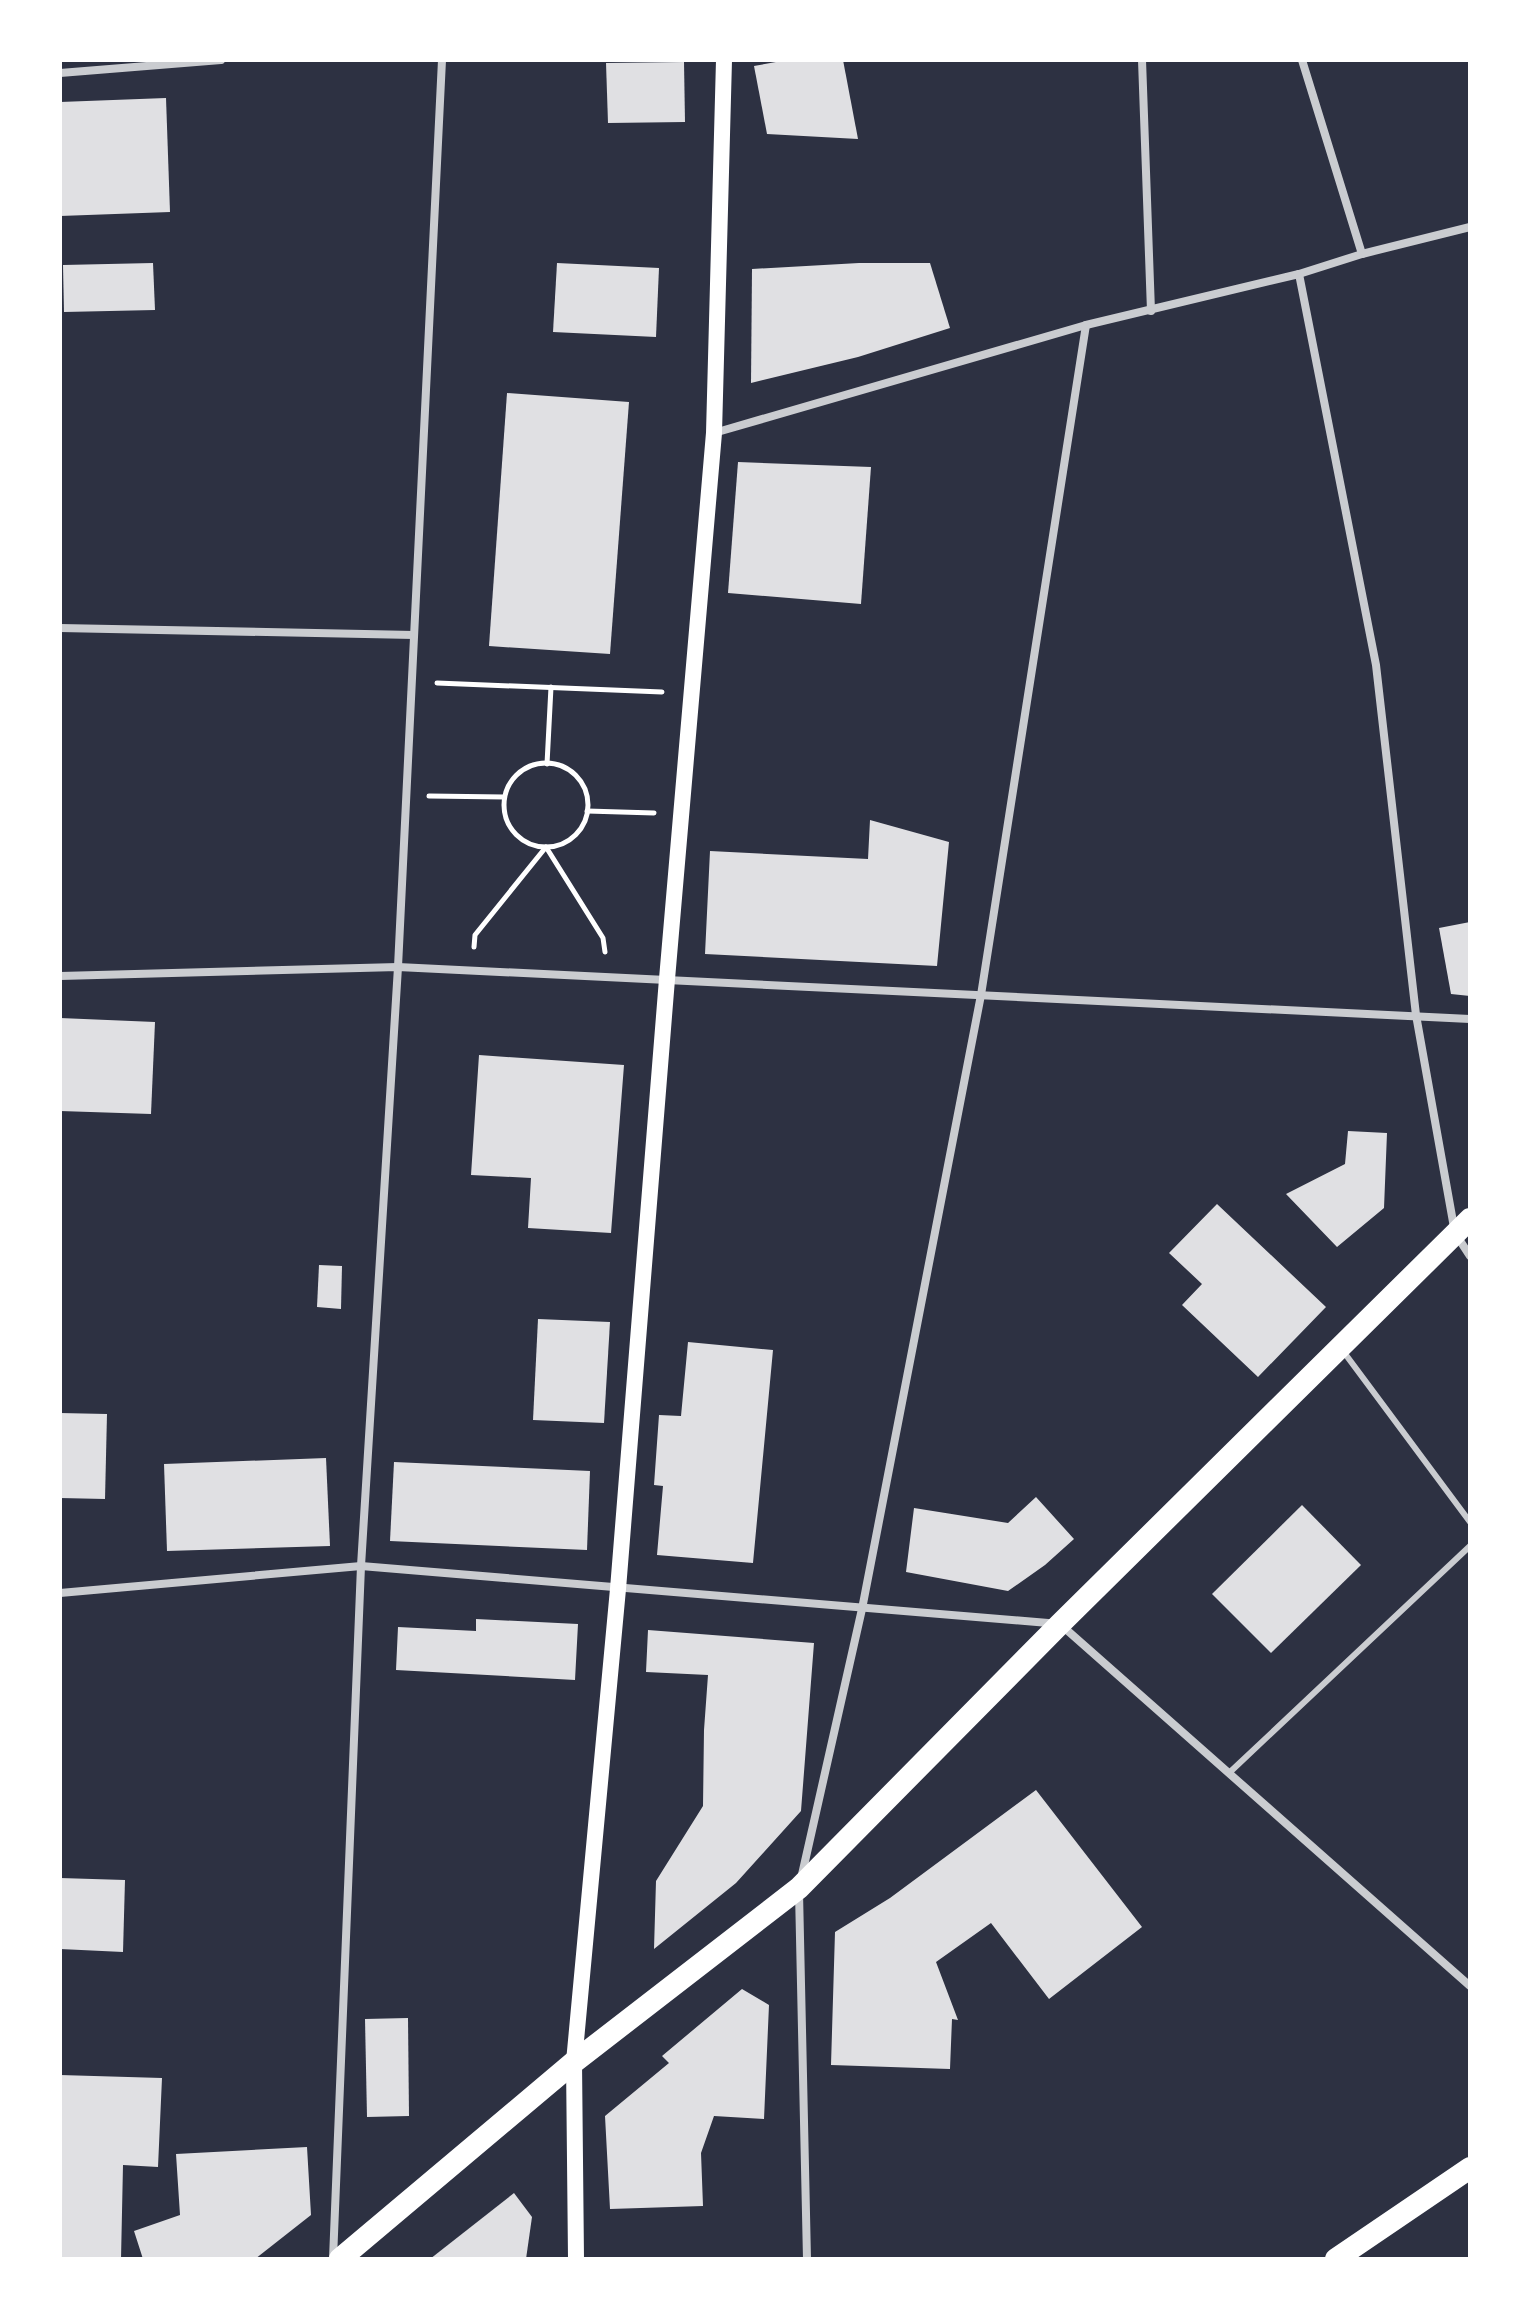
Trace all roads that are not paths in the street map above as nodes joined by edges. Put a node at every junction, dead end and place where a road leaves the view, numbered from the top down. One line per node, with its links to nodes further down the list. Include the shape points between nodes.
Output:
1 (221, 60): 6 (street)
2 (442, 60): 14 (street)
3 (724, 60): 12 (main road)
4 (1142, 60): 10 (street)
5 (1302, 60): 8 (street)
6 (60, 73)
7 (1470, 227): 8 (street)
8 (1362, 254): 9 (street)
9 (1299, 274): 10 (street); 19 (street, via 1376,665)
10 (1151, 311): 11 (street)
11 (1086, 325): 12 (street); 18 (street)
12 (714, 433): 17 (main road)
13 (60, 628): 14 (street)
14 (414, 635): 15 (street)
15 (398, 967): 16 (street); 17 (street); 26 (street)
16 (60, 976)
17 (667, 979): 18 (street); 27 (main road)
18 (981, 995): 19 (street); 29 (street)
19 (1416, 1015): 20 (street); 21 (street)
20 (1470, 1019)
21 (1462, 1226): 22 (street); 23 (highway)
22 (1470, 1256)
23 (1340, 1347): 24 (lane); 30 (highway)
24 (1470, 1522)
25 (1470, 1546): 31 (lane)
26 (361, 1566): 27 (street); 28 (street); 36 (street)
27 (618, 1589): 29 (street); 34 (main road)
28 (60, 1593)
29 (862, 1609): 30 (street); 32 (street)
30 (1060, 1624): 31 (street); 32 (highway)
31 (1229, 1773): 33 (street)
32 (799, 1888): 34 (highway); 39 (street)
33 (1470, 1986)
34 (574, 2062): 37 (highway); 38 (main road)
35 (1470, 2168): 40 (highway)
36 (333, 2259)
37 (340, 2259)
38 (576, 2259)
39 (807, 2259)
40 (1336, 2259)

